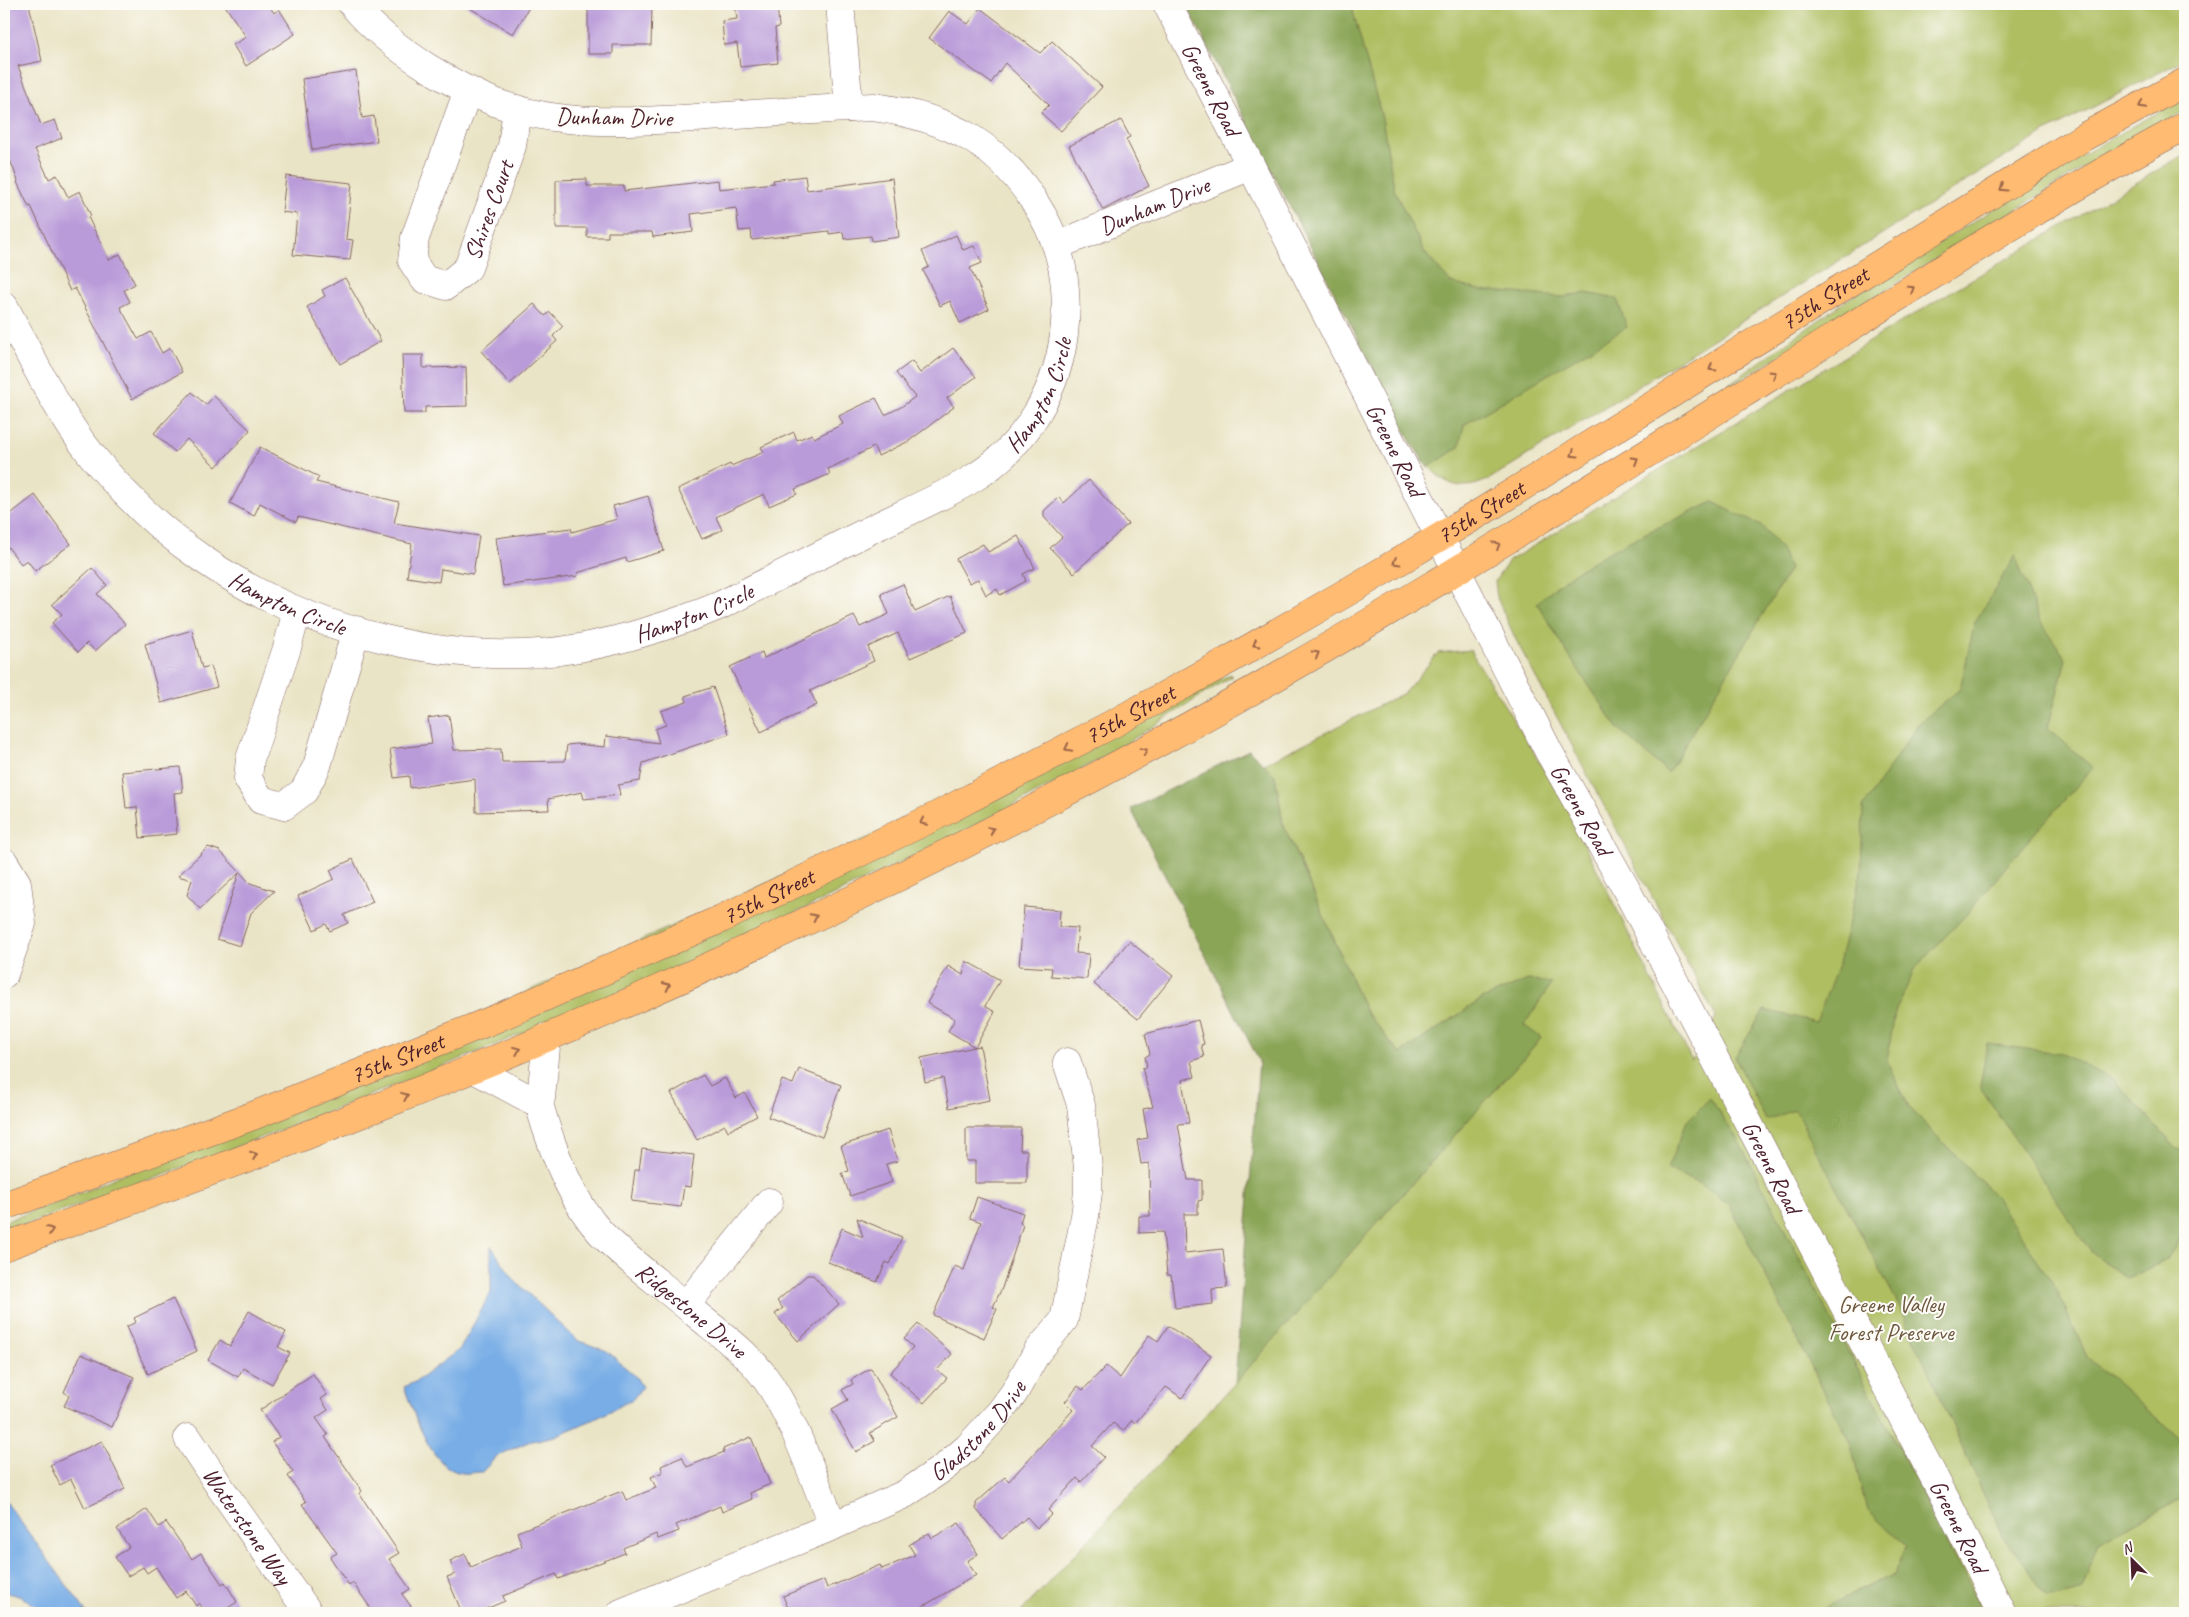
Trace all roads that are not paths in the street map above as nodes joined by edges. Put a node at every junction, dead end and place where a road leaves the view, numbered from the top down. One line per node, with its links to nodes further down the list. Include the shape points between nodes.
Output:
1 (352, 4): 5 (street, Dunham Drive, via 383,35 414,59)
2 (840, 4): 6 (street)
3 (1167, 4): 9 (street, Greene Road)
4 (2185, 82): 12 (main road, 75th Street, one-way to 12, via 2082,138)
5 (468, 90): 7 (street, Dunham Drive); 7 (street, Shires Court, via 415,238 412,261 424,279 446,286 468,268 512,146)
6 (849, 108): 7 (street, Dunham Drive, via 626,122 574,120); 10 (street, Hampton Circle, via 904,111 964,133 1013,172 1032,197)
7 (518, 109)
8 (2185, 126): 13 (main road, 75th Street, one-way to 8, via 2037,212)
9 (1252, 166): 10 (street, Dunham Drive); 12 (street, Greene Road)
10 (1058, 245): 15 (street, Hampton Circle, via 1066,306 1064,338 1057,369 1029,425 1009,449 968,482 721,605 629,638 542,652 489,653 437,649)
11 (4, 306): 14 (street, Hampton Circle, via 59,408 89,452 124,492 162,528 204,560 249,588)
12 (1438, 537): 13 (street, Greene Road); 23 (main road, 75th Street, one-way to 23, via 1118,721 934,817 755,903 610,969 373,1069)
13 (1455, 570): 18 (main road, 75th Street, one-way to 13, via 774,936 1002,825 1157,744); 30 (street, Greene Road, via 1549,752 1651,936)
14 (297, 611): 15 (street, Hampton Circle); 15 (street, via 250,759 248,779 261,800 284,806 304,791 317,766)
15 (356, 630)
16 (4, 862): 17 (street, via 18,883 22,924)
17 (4, 974)
18 (547, 1037): 20 (main road, 75th Street, one-way to 18); 21 (street, Ridgestone Drive)
19 (1066, 1062): 27 (street, Gladstone Drive, via 1081,1105 1088,1192 1064,1320 1037,1352 1000,1412 968,1447 905,1494)
20 (472, 1068): 21 (street); 24 (main road, 75th Street, one-way to 20, via 217,1169)
21 (539, 1104): 25 (street, Ridgestone Drive, via 567,1180 600,1232)
22 (769, 1202): 25 (street)
23 (4, 1206)
24 (4, 1246)
25 (686, 1305): 27 (street, Ridgestone Drive, via 744,1354 763,1375 787,1415)
26 (188, 1438): 28 (street, Waterstone Way)
27 (833, 1526): 29 (street, Gladstone Drive)
28 (309, 1613)
29 (621, 1613)
30 (2002, 1613)

